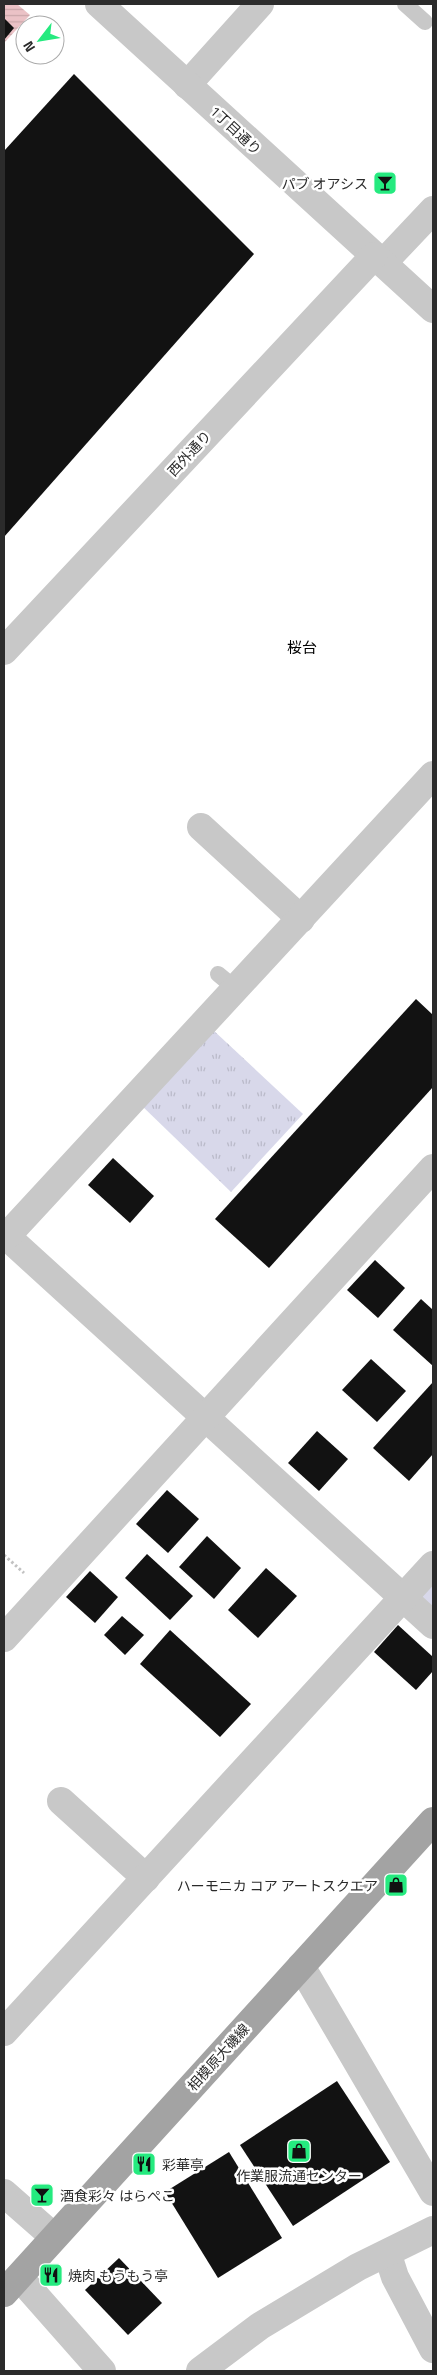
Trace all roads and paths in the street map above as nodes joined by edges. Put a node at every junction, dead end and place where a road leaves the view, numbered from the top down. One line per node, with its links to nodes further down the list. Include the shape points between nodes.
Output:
1 (99, 4): 5 (street, 1丁目通り)
2 (260, 4): 5 (street)
3 (405, 4): 4 (lane)
4 (424, 22)
5 (187, 84): 7 (street, 1丁目通り)
6 (433, 210): 7 (street, 西外通り)
7 (379, 260): 8 (street, 1丁目通り); 9 (street, 西外通り)
8 (433, 309)
9 (4, 651)
10 (433, 775): 12 (street)
11 (201, 827): 12 (street)
12 (301, 919): 14 (street, via 227,982)
13 (433, 1168): 15 (street)
14 (4, 1236): 15 (street)
15 (206, 1418): 17 (street); 19 (street)
16 (433, 1565): 17 (street)
17 (402, 1598): 18 (street); 22 (street)
18 (433, 1625)
19 (4, 1638)
20 (61, 1801): 22 (street)
21 (433, 1821): 23 (main road, 相模原大磯線)
22 (146, 1878): 24 (street)
23 (301, 1966): 25 (street); 28 (main road, 相模原大磯線)
24 (4, 2032)
25 (433, 2192)
26 (4, 2193): 28 (street)
27 (433, 2230): 29 (street)
28 (54, 2237): 30 (main road, 相模原大磯線)
29 (388, 2254): 31 (street, via 395,2277); 33 (street, via 358,2267 260,2326)
30 (11, 2285): 32 (street)
31 (433, 2349)
32 (102, 2371)
33 (200, 2371)

